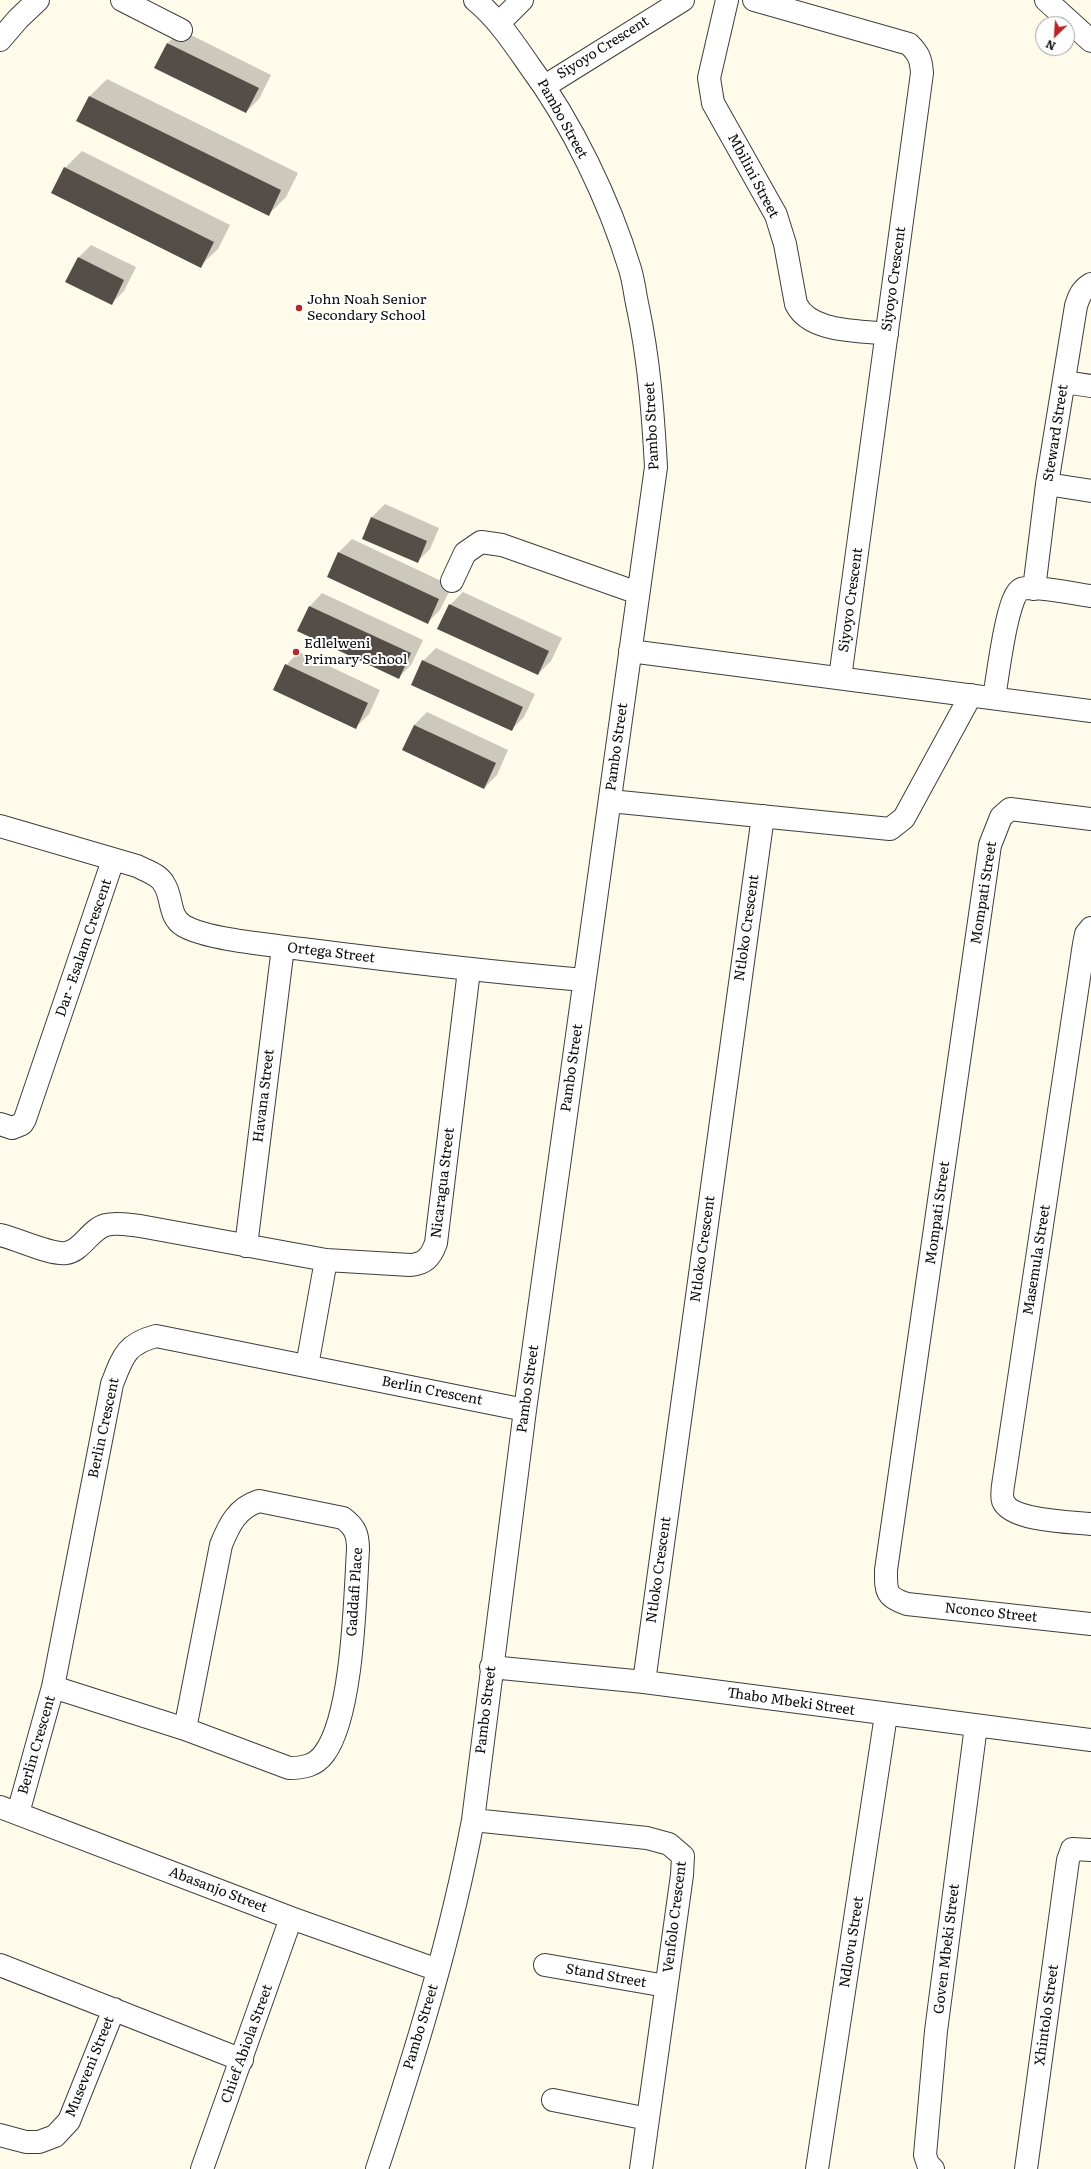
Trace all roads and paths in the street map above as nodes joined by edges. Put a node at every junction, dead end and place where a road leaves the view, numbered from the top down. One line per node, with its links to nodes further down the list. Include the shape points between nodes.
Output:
1 (38, 0): 11 (street, via 18,18)
2 (122, 0): 10 (street)
3 (475, 0): 9 (street, Pambo Street)
4 (522, 0): 9 (street)
5 (683, 0): 13 (street, Siyoyo Crescent)
6 (727, 0): 15 (street, Mbilini Street, via 709,78 713,103 776,215 799,311 819,325)
7 (754, 0): 15 (street, Siyoyo Crescent, via 909,44 922,60)
8 (1046, 0): 12 (street)
9 (499, 24): 13 (street, Pambo Street)
10 (181, 30)
11 (0, 40)
12 (1091, 42)
13 (545, 86): 22 (street, Pambo Street, via 562,113 607,203 630,270 642,330 649,375 656,467)
14 (1091, 284): 16 (street, Steward Street, via 1080,294 1076,306)
15 (887, 334): 25 (street, Siyoyo Crescent)
16 (1064, 382): 17 (street); 18 (street, Steward Street)
17 (1091, 386)
18 (1047, 484): 19 (street); 21 (street, Steward Street)
19 (1091, 491)
20 (452, 581): 22 (street, via 465,553 481,542 502,545)
21 (1034, 589): 23 (street); 27 (street, via 1021,589 1015,595 1004,637)
22 (638, 593): 24 (street, Pambo Street)
23 (1091, 596)
24 (630, 651): 25 (street); 29 (street, Pambo Street)
25 (840, 678): 26 (street)
26 (971, 695): 27 (street); 30 (street, via 904,818 896,826 885,829)
27 (994, 698): 28 (street)
28 (1091, 711)
29 (610, 801): 30 (street); 37 (street, Pambo Street)
30 (763, 816): 48 (street, Ntloko Crescent)
31 (1091, 819): 45 (street, Mompati Street, via 1010,808 1000,817 989,853 886,1570 886,1590)
32 (0, 826): 33 (street, Dar - Esalam Crescent)
33 (113, 860): 35 (street, Ortega Street, via 137,866 156,875 164,884 172,912 183,926 200,933); 38 (street, Dar - Esalam Crescent, via 25,1119 22,1124 12,1128)
34 (1091, 928): 44 (street, Masemula Street, via 1086,934 1084,944 1002,1500 1016,1513 1036,1518)
35 (283, 947): 36 (street, Ortega Street); 40 (street, Havana Street)
36 (469, 970): 37 (street, Ortega Street); 41 (street, Nicaragua Street, via 433,1253 420,1264 410,1265)
37 (584, 980): 43 (street, Pambo Street)
38 (0, 1124)
39 (0, 1235): 40 (street, Nicaragua Street, via 56,1253 67,1253 98,1228 111,1224 140,1226)
40 (246, 1246): 41 (street, Nicaragua Street)
41 (326, 1260): 42 (street)
42 (308, 1366): 43 (street, Berlin Crescent); 49 (street, Berlin Crescent, via 156,1336 136,1343 129,1349 112,1384)
43 (525, 1410): 47 (street, Pambo Street)
44 (1091, 1524)
45 (893, 1598): 46 (street, Nconco Street, via 907,1604)
46 (1091, 1624)
47 (491, 1667): 48 (street, Thabo Mbeki Street); 55 (street, Pambo Street)
48 (644, 1682): 50 (street, Thabo Mbeki Street)
49 (53, 1687): 52 (street, Gaddafi Place); 54 (street, Berlin Crescent)
50 (886, 1715): 51 (street, Thabo Mbeki Street); 70 (street, Ndlovu Street)
51 (976, 1726): 53 (street, Thabo Mbeki Street); 71 (street, Goven Mbeki Street, via 936,2031 924,2155)
52 (185, 1729): 52 (street, Gaddafi Place, via 289,1768 307,1767 324,1754 341,1717 351,1647 358,1536 353,1526 343,1518 259,1501 248,1504 229,1525 221,1545)
53 (1091, 1740)
54 (9, 1810): 57 (street, Abasanjo Street)
55 (473, 1820): 60 (street, Pambo Street); 61 (street, Venfolo Crescent, via 647,1838 669,1844 683,1856)
56 (1091, 1850): 72 (street, Xhintolo Street, via 1072,1849 1068,1860)
57 (291, 1918): 60 (street, Abasanjo Street); 63 (street, Chief Abiola Street)
58 (0, 1965): 62 (street, Museveni Street)
59 (546, 1965): 61 (street, Stand Street)
60 (438, 1970): 68 (street, Pambo Street)
61 (666, 1986): 65 (street, Venfolo Crescent)
62 (114, 2009): 63 (street, Museveni Street); 66 (street, Museveni Street, via 69,2121 55,2136 39,2142 26,2142)
63 (242, 2060): 67 (street, Chief Abiola Street)
64 (553, 2100): 65 (street)
65 (648, 2119): 69 (street, Venfolo Crescent)
66 (0, 2135)
67 (202, 2169)
68 (377, 2169)
69 (641, 2169)
70 (818, 2169)
71 (933, 2169)
72 (1026, 2169)

